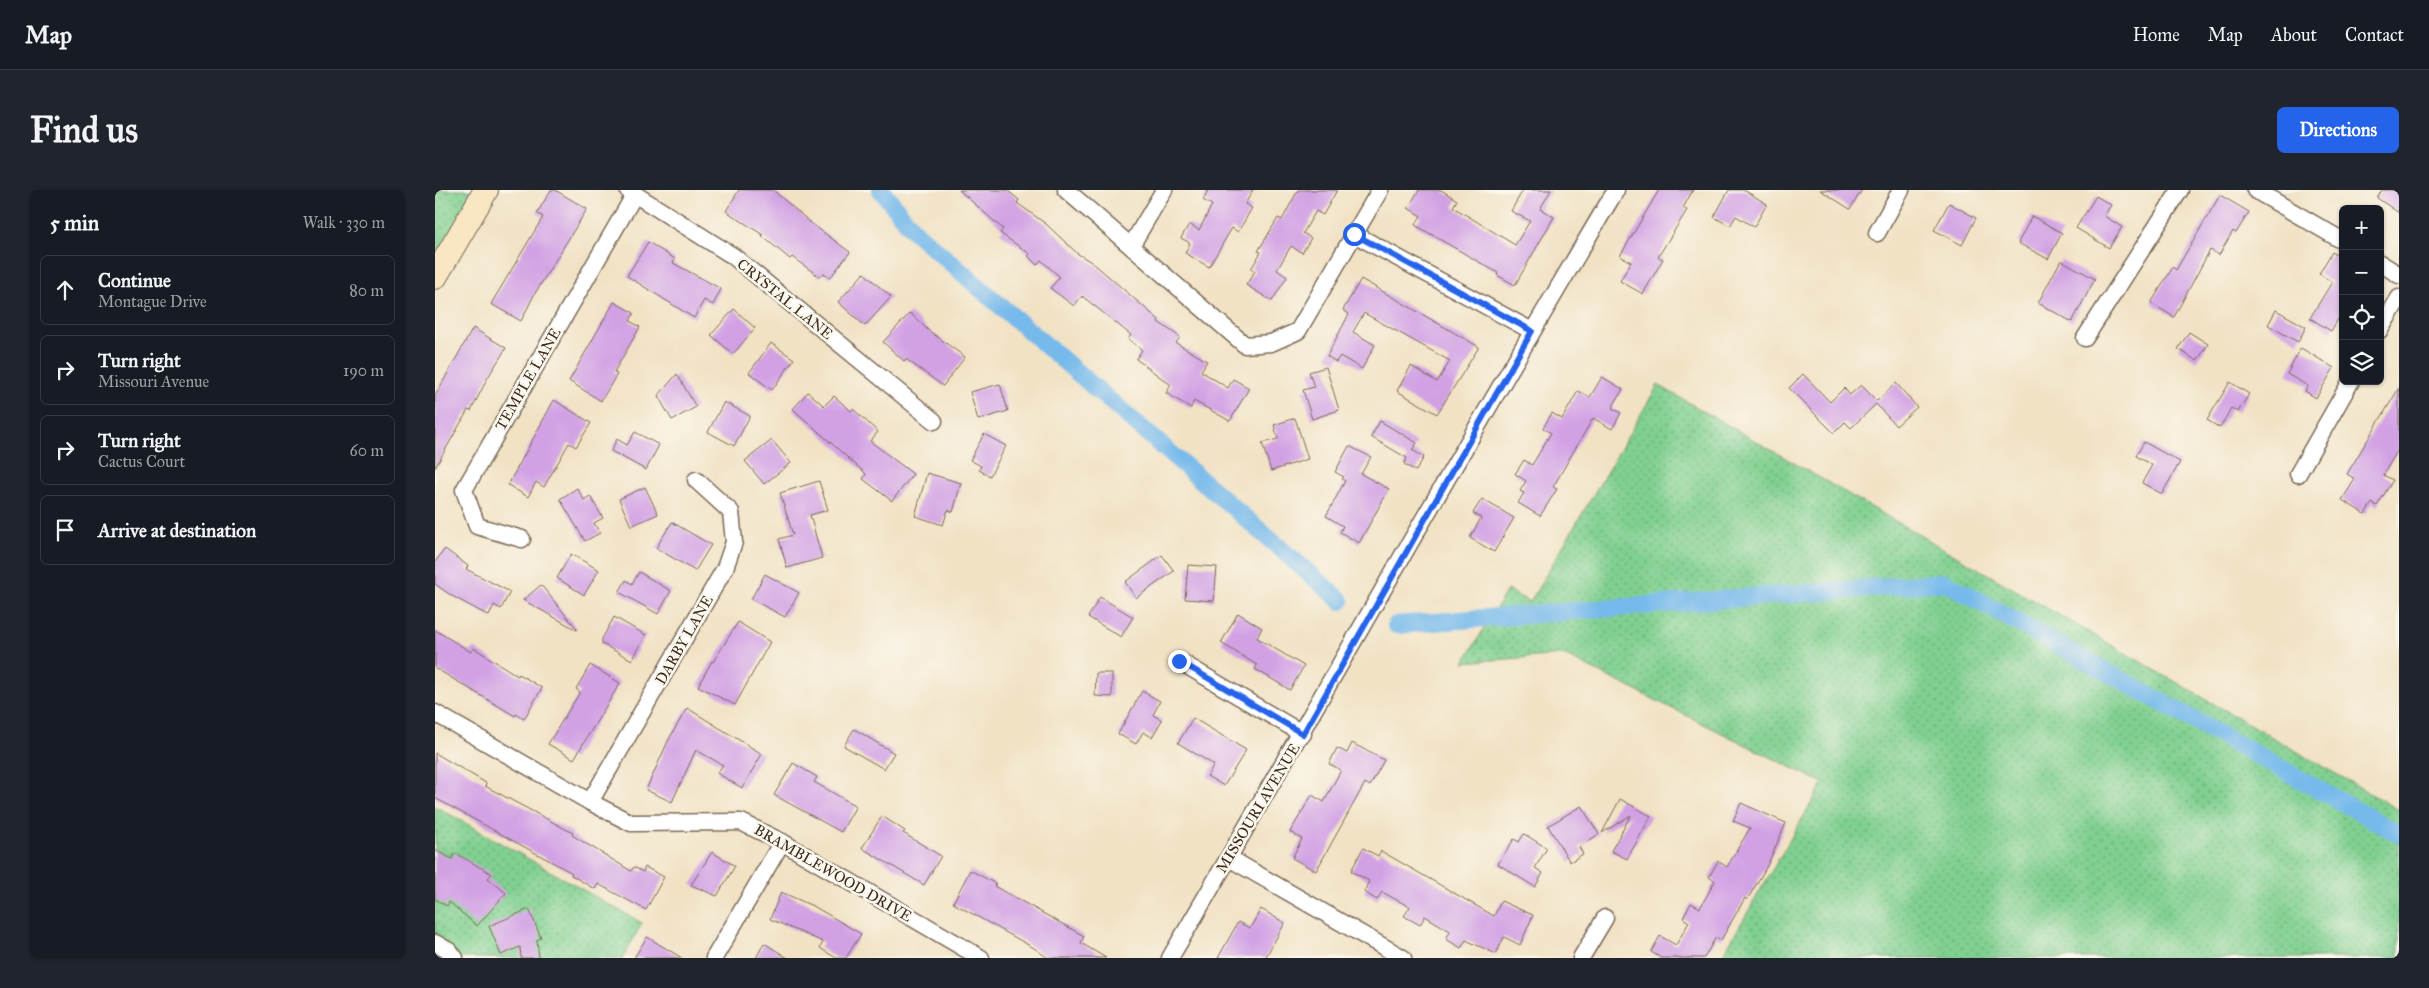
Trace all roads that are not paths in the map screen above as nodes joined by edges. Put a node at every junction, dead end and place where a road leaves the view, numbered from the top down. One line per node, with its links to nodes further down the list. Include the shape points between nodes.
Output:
1 (486, 190): 16 (main road)
2 (1066, 190): 13 (street)
3 (1164, 190): 13 (street)
4 (1380, 190): 11 (street)
5 (1616, 190): 19 (street, MISSOURI AVENUE)
6 (1901, 190): 10 (street)
7 (2180, 190): 20 (street)
8 (2255, 190): 12 (street)
9 (631, 192): 22 (street, CRYSTAL LANE, via 733,256); 25 (street, TEMPLE LANE, via 464,490 477,526)
10 (1877, 233)
11 (1354, 234): 13 (street, via 1298,331 1271,343 1245,345); 19 (street)
12 (2339, 240)
13 (1131, 246)
14 (2384, 266): 15 (street)
15 (2399, 274)
16 (435, 278)
17 (2399, 298): 18 (street)
18 (2384, 323)
19 (1532, 331): 28 (street, MISSOURI AVENUE)
20 (2085, 338)
21 (2349, 385): 23 (street)
22 (934, 420)
23 (2298, 474)
24 (696, 480): 29 (street, DARBY LANE, via 731,512 734,542 725,568)
25 (522, 539)
26 (1179, 661): 28 (street)
27 (435, 713): 29 (street, BRAMBLEWOOD DRIVE)
28 (1303, 734): 31 (street, MISSOURI AVENUE)
29 (590, 802): 30 (street, BRAMBLEWOOD DRIVE, via 631,823 741,822)
30 (782, 842): 34 (street, BRAMBLEWOOD DRIVE); 36 (street)
31 (1229, 858): 37 (street, MISSOURI AVENUE); 38 (street)
32 (1605, 918): 39 (street)
33 (435, 943): 35 (street)
34 (970, 955)
35 (455, 958)
36 (714, 958)
37 (1170, 958)
38 (1403, 958)
39 (1581, 958)

